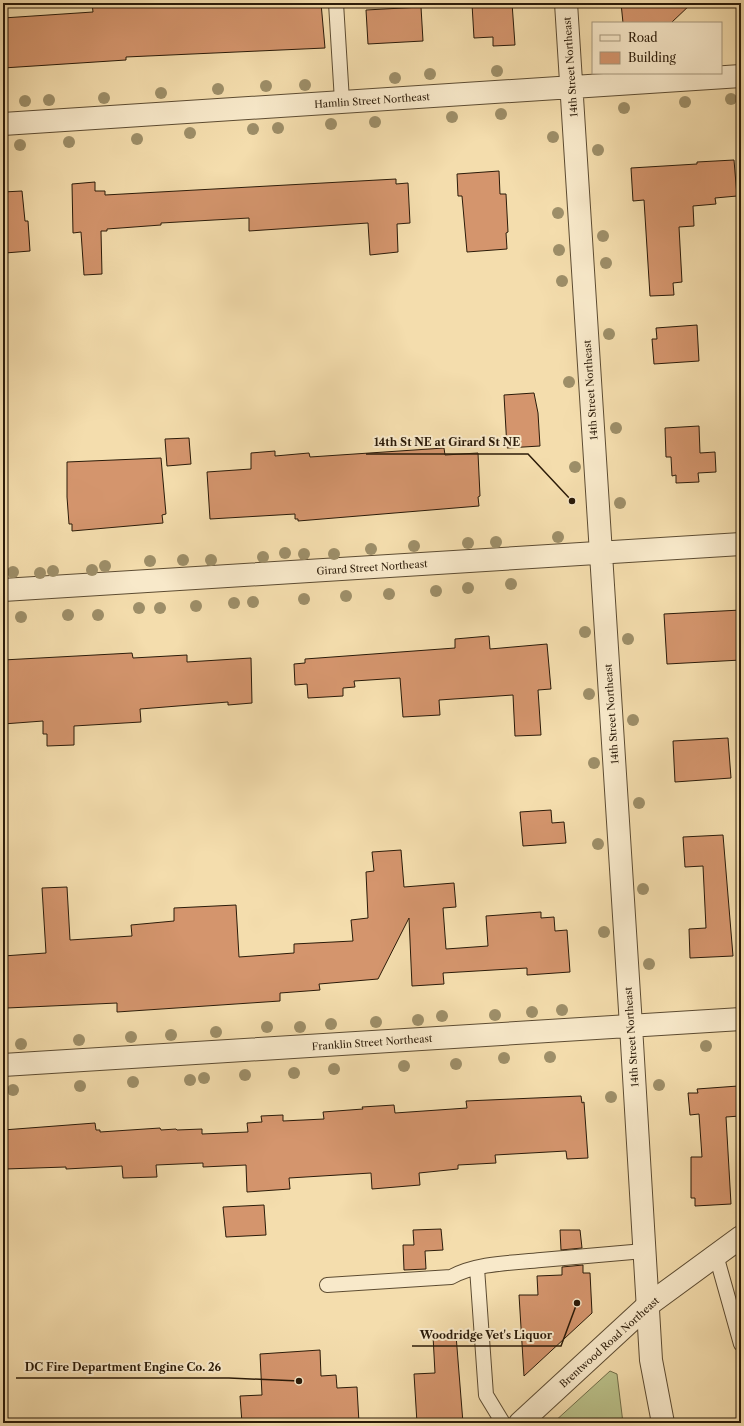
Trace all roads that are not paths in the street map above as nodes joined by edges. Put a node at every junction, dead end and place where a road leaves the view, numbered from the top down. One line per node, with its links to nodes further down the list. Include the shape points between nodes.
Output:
1 (336, 3): 5 (lane)
2 (566, 3): 4 (street, 14th Street Northeast)
3 (741, 76): 4 (street, Hamlin Street Northeast)
4 (572, 87): 5 (street, Hamlin Street Northeast); 8 (street, 14th Street Northeast)
5 (342, 101): 6 (street, Hamlin Street Northeast)
6 (3, 124)
7 (741, 544): 8 (street, Girard Street Northeast)
8 (600, 552): 9 (street, Girard Street Northeast); 11 (street, 14th Street Northeast)
9 (3, 590)
10 (741, 1019): 11 (street, Franklin Street Northeast)
11 (631, 1026): 12 (street, Franklin Street Northeast); 14 (street, 14th Street Northeast)
12 (3, 1065)
13 (741, 1237): 15 (street, Brentwood Road Northeast)
14 (644, 1251): 16 (lane, via 515,1262); 18 (street, 14th Street Northeast)
15 (716, 1255): 18 (street, Brentwood Road Northeast); 19 (lane)
16 (477, 1268): 17 (lane, via 451,1276); 20 (lane, via 486,1395)
17 (327, 1285)
18 (648, 1305): 21 (street, Brentwood Road Northeast); 22 (street, 14th Street Northeast, via 651,1360)
19 (741, 1344)
20 (503, 1423)
21 (520, 1423)
22 (662, 1423)

